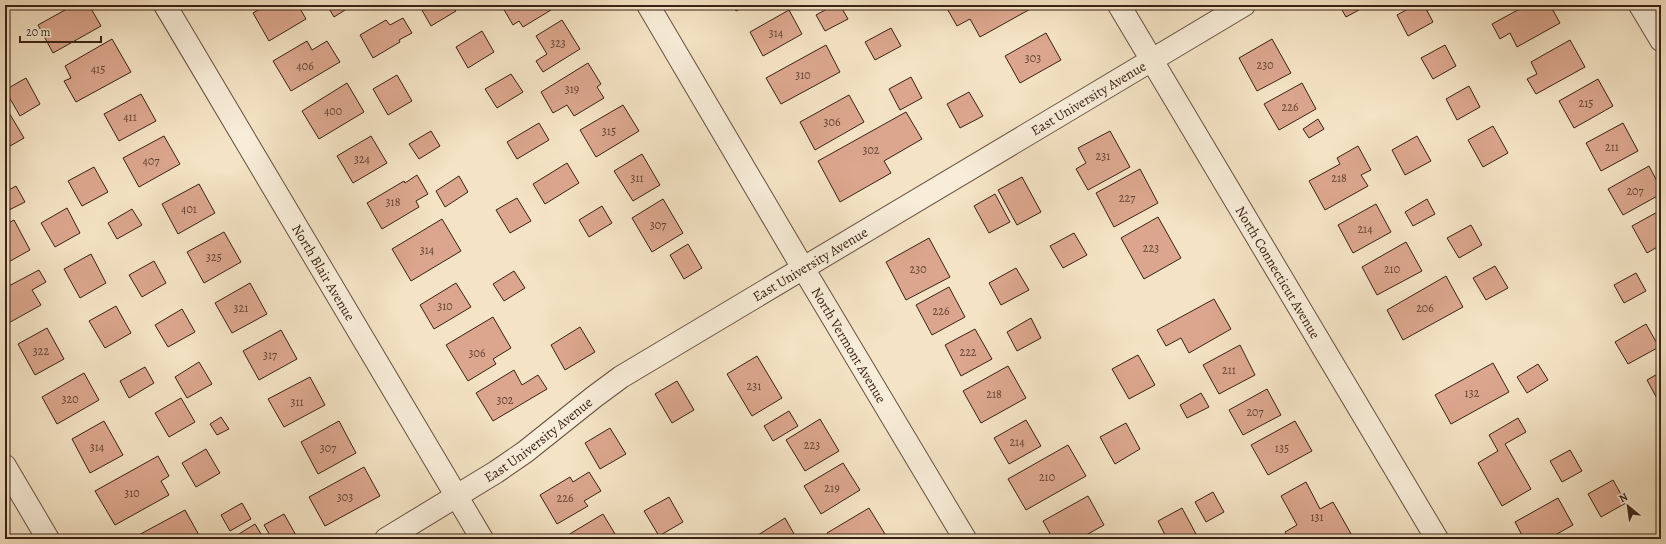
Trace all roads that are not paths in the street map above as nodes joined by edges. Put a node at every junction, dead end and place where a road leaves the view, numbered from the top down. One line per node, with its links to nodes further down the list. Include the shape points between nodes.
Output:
1 (165, 5): 10 (street, North Blair Avenue)
2 (648, 5): 8 (street, North Vermont Avenue)
3 (1119, 5): 7 (street, North Connecticut Avenue)
4 (1244, 5): 7 (street, East University Avenue)
5 (1640, 5): 6 (street)
6 (1661, 40)
7 (1152, 60): 8 (street, East University Avenue); 15 (street, North Connecticut Avenue)
8 (803, 268): 10 (street, East University Avenue, via 621,377 525,452); 14 (street, North Vermont Avenue)
9 (5, 466): 11 (street)
10 (456, 496): 12 (street, East University Avenue); 13 (street, North Blair Avenue)
11 (48, 539)
12 (386, 539)
13 (482, 539)
14 (965, 539)
15 (1437, 539)

